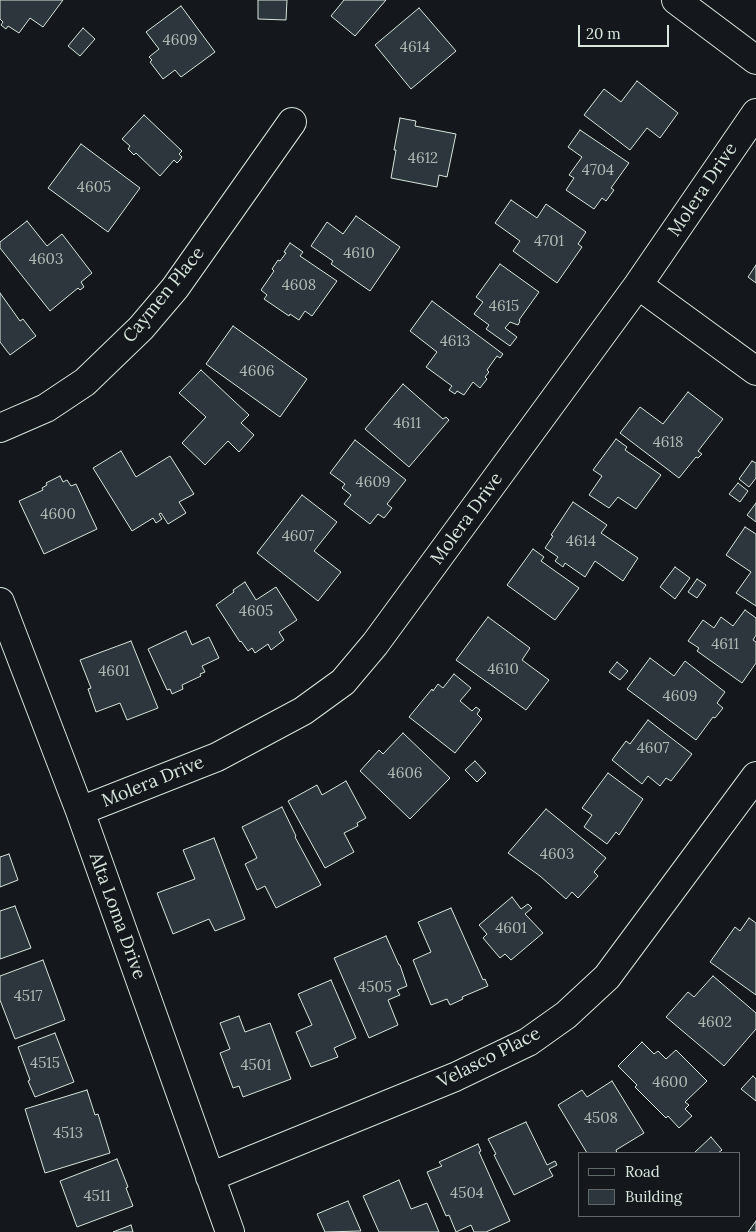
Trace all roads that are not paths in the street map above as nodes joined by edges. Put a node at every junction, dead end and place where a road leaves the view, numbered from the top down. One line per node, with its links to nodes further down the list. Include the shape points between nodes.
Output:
1 (676, 0): 2 (street)
2 (756, 60)
3 (756, 113): 5 (street, Molera Drive)
4 (292, 122): 7 (street, Caymen Place, via 175,288 141,328 85,382 46,408)
5 (638, 285): 6 (street); 10 (street, Molera Drive, via 375,644 343,682 304,711 217,757)
6 (756, 370)
7 (0, 428)
8 (0, 602): 10 (street, Alta Loma Drive)
9 (756, 776): 11 (street, Velasco Place, via 607,977 566,1015 528,1042 455,1077)
10 (80, 811): 11 (street, Alta Loma Drive)
11 (210, 1177): 12 (street, Alta Loma Drive)
12 (230, 1232)

